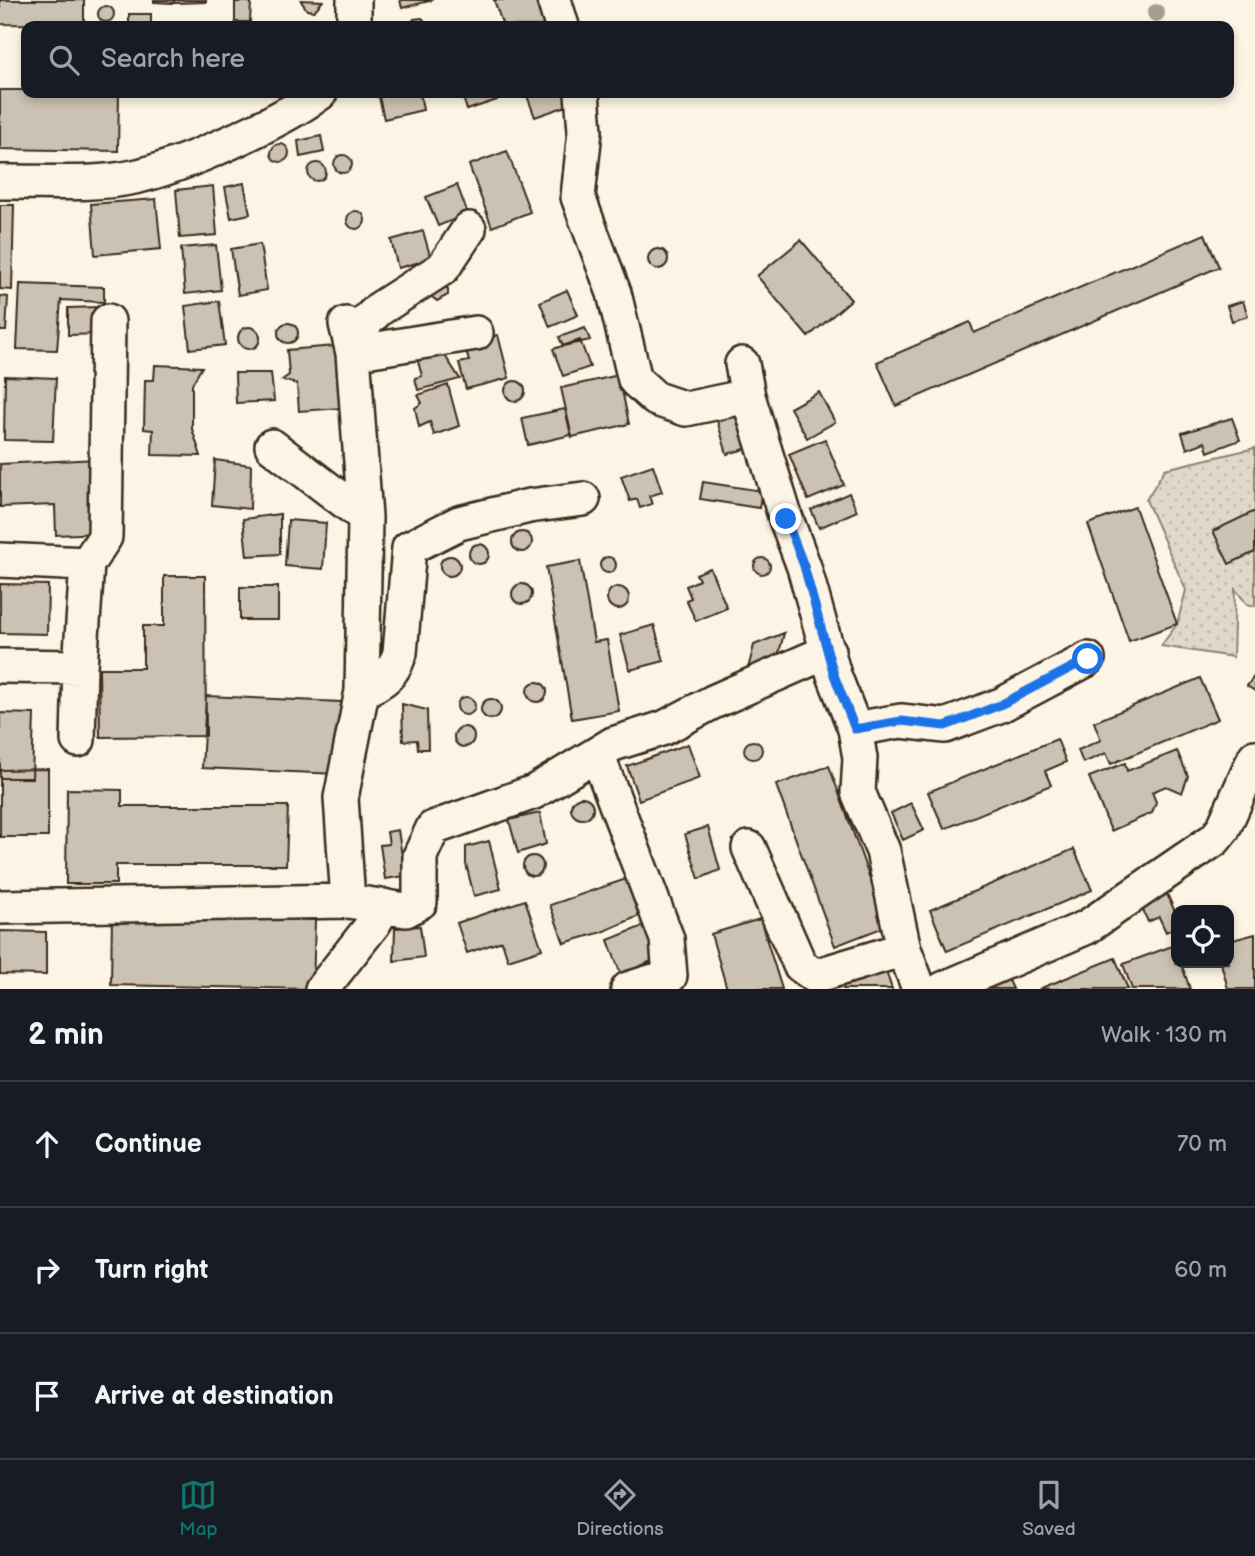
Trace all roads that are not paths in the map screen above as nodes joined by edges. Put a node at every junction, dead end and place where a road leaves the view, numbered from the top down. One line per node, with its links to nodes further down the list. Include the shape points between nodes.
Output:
1 (354, 0): 3 (street)
2 (554, 0): 4 (street)
3 (354, 21)
4 (560, 21)
5 (312, 98): 7 (street, via 170,167 132,177)
6 (582, 98): 13 (street, via 585,131 578,198 614,293 635,380 656,399 686,409)
7 (0, 182)
8 (469, 229): 11 (street, via 443,268 379,309)
9 (108, 321): 18 (street, via 105,537)
10 (476, 333): 11 (street)
11 (350, 338): 16 (street)
12 (743, 364): 13 (street)
13 (748, 396): 19 (street)
14 (272, 446): 16 (street)
15 (583, 499): 23 (street, via 459,523 410,548 395,668 386,681)
16 (365, 517): 23 (street)
17 (0, 560): 18 (street)
18 (87, 564): 22 (street)
19 (829, 650): 24 (street); 26 (street, via 664,728 613,744)
20 (1088, 659): 24 (street, via 1000,705 945,726 901,721)
21 (0, 666): 22 (street)
22 (80, 667): 25 (street)
23 (362, 691): 29 (street, via 341,798)
24 (855, 729): 32 (street, via 860,758 858,792 883,851)
25 (78, 740)
26 (597, 754): 30 (street, via 534,792 433,828 420,856 420,902 406,910); 34 (street, via 667,939 670,976)
27 (1255, 757): 36 (street, via 1215,839 1087,927)
28 (749, 848): 32 (street, via 800,965 815,976)
29 (348, 901): 30 (street); 31 (street)
30 (384, 906): 33 (street)
31 (0, 907)
32 (904, 948): 35 (street)
33 (322, 989)
34 (628, 989)
35 (919, 989)
36 (943, 989)

